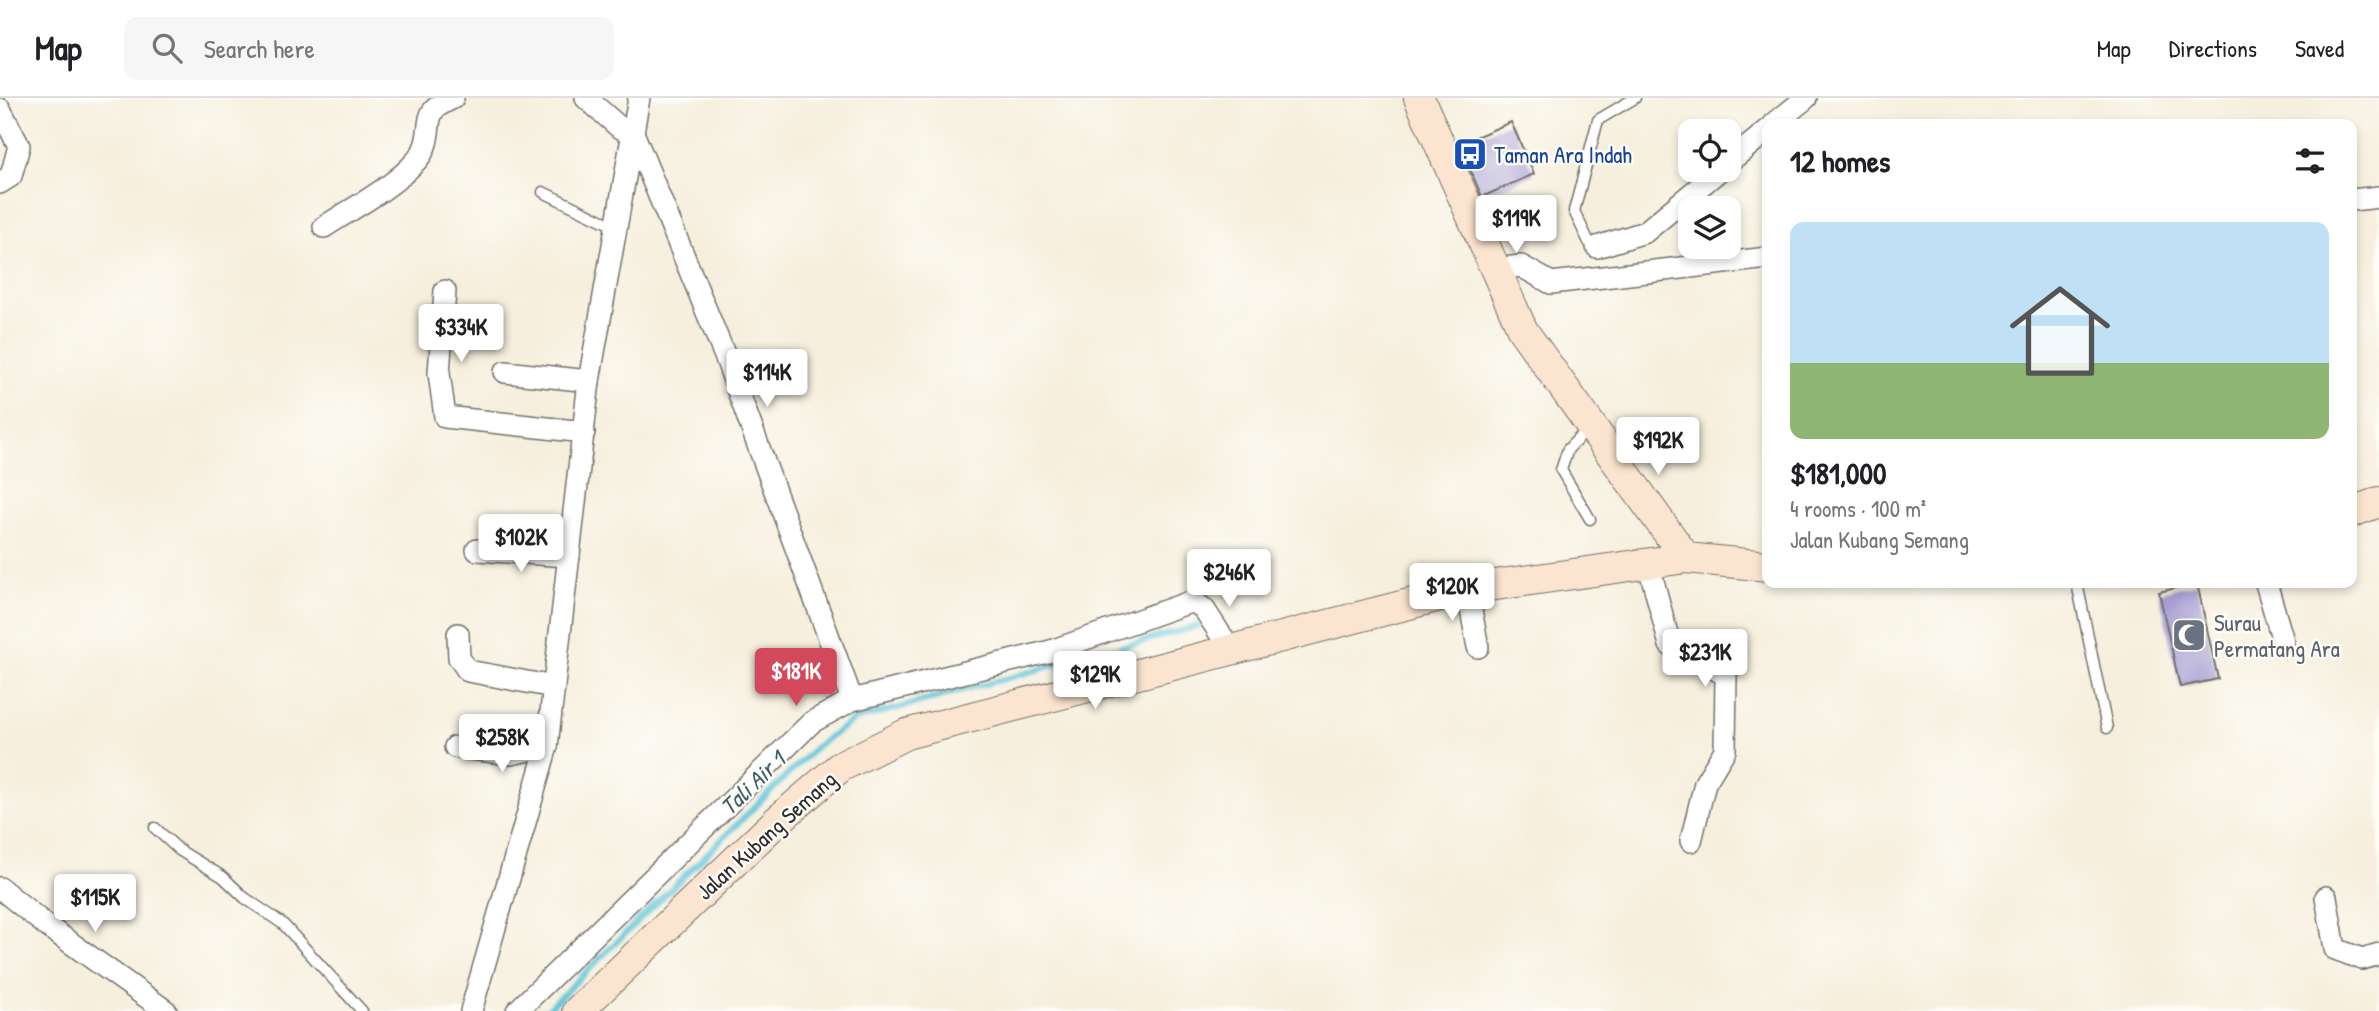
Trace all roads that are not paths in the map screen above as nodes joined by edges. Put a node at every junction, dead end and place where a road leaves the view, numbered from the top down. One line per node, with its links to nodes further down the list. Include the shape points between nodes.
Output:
1 (453, 98): 17 (street, via 434,110 430,138 419,159)
2 (586, 98): 9 (street)
3 (1419, 98): 21 (main road)
4 (1634, 98): 19 (lane, via 1598,120 1574,211 1589,242)
5 (1806, 98): 8 (street)
6 (636, 100): 9 (street)
7 (0, 109): 13 (street, via 19,146 11,176)
8 (1780, 119)
9 (634, 135): 18 (street); 43 (street, via 727,361)
10 (1762, 135): 11 (street)
11 (1741, 152)
12 (1705, 182): 19 (street, via 1645,232)
13 (0, 183)
14 (543, 192): 18 (lane)
15 (2379, 197): 16 (street)
16 (2357, 199)
17 (324, 227)
18 (618, 228): 24 (street)
19 (1597, 247)
20 (1762, 259): 21 (street, via 1550,283 1521,266)
21 (1494, 269): 25 (main road, via 1523,331)
22 (445, 291): 26 (street, via 439,373 445,417)
23 (505, 372): 24 (street)
24 (589, 381): 26 (street)
25 (1590, 427): 29 (lane, via 1568,449 1561,470); 32 (main road)
26 (584, 432): 31 (street)
27 (2379, 502): 28 (main road)
28 (2357, 510)
29 (1590, 519)
30 (477, 550): 31 (street)
31 (569, 556): 42 (street)
32 (1686, 558): 33 (main road, Jalan Kubang Semang); 34 (main road, Jalan Kubang Semang)
33 (1648, 562): 37 (main road, Jalan Kubang Semang); 48 (street, via 1670,645 1726,675 1725,750 1705,783)
34 (1762, 565)
35 (2078, 588): 44 (lane)
36 (2267, 588): 39 (street)
37 (1467, 589): 40 (street); 41 (main road, Jalan Kubang Semang)
38 (457, 634): 42 (street, via 459,658 468,671)
39 (2283, 641)
40 (1478, 648)
41 (1230, 649): 43 (street, via 1204,608 1193,601 1051,650); 56 (main road, Jalan Kubang Semang, via 906,734 840,767)
42 (554, 687): 45 (street)
43 (852, 700): 55 (street, via 812,722)
44 (2107, 728)
45 (547, 746): 46 (street, via 511,754); 54 (street)
46 (454, 747)
47 (155, 828): 53 (lane, via 283,924)
48 (1691, 841)
49 (0, 888): 52 (street)
50 (2326, 897): 51 (street, via 2335,949 2362,959)
51 (2379, 954)
52 (166, 1011)
53 (362, 1011)
54 (471, 1011)
55 (517, 1011)
56 (578, 1011)

